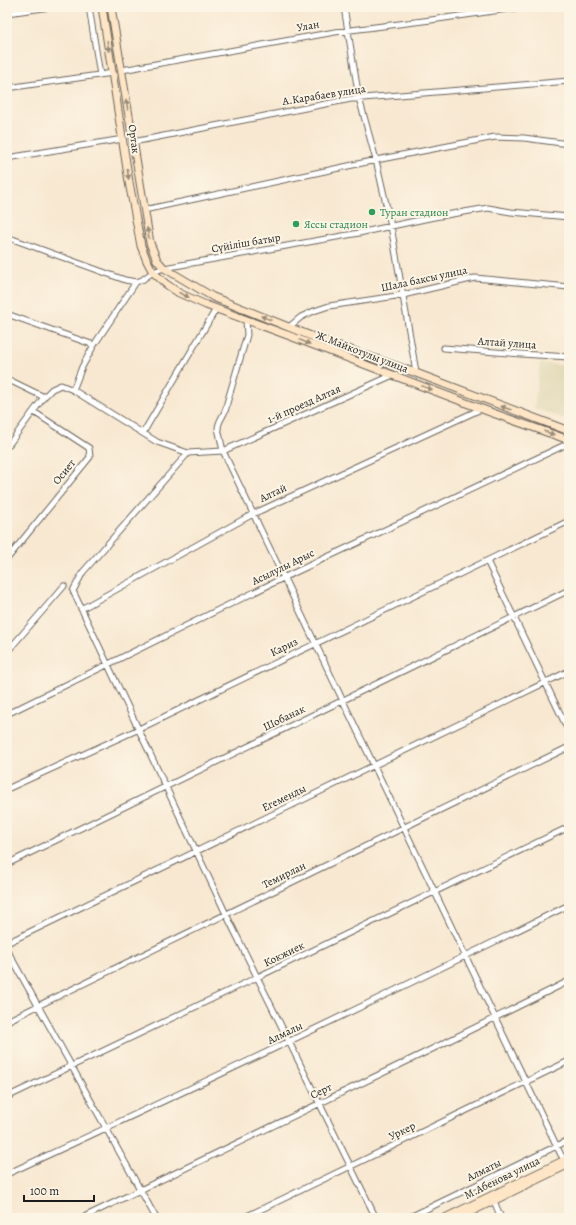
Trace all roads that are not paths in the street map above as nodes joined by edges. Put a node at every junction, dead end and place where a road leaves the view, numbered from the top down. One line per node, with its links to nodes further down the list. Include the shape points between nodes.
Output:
1 (51, 7): 7 (street)
2 (89, 7): 11 (street)
3 (102, 7): 10 (street, Ортак, one-way to 10)
4 (111, 7): 9 (street, Ортак)
5 (344, 7): 8 (street)
6 (522, 7): 8 (street, Улан)
7 (7, 13)
8 (347, 30): 9 (street, Улан); 14 (street)
9 (122, 70): 16 (street, Ортак, one-way to 9)
10 (113, 73): 11 (street); 15 (street, Ортак)
11 (100, 75): 13 (street)
12 (569, 81): 14 (street, А.Карабаев улица)
13 (7, 88)
14 (360, 98): 16 (street, А.Карабаев улица); 19 (street)
15 (123, 139): 18 (street); 25 (street, Ортак, one-way to 25, via 141,246)
16 (133, 142): 20 (street, Ортак)
17 (569, 144): 19 (street, via 495,137)
18 (7, 158)
19 (376, 160): 20 (street); 22 (street)
20 (144, 210): 24 (street, Ортак, one-way to 20, via 157,260 150,243)
21 (569, 217): 22 (street, Сүйіліш батыр, via 488,208)
22 (391, 226): 24 (street, Сүйіліш батыр); 28 (street)
23 (7, 237): 26 (street)
24 (164, 268): 25 (street, Сүйіліш батыр); 32 (street, Ж.Майкотулы улица, one-way to 24, via 213,297)
25 (153, 272): 26 (street, Сүйіліш батыр); 29 (street, Ж.Майкотулы улица, one-way to 29, via 179,293)
26 (136, 282): 33 (street)
27 (569, 287): 28 (street, Шала баксы улица, via 475,278)
28 (403, 295): 32 (street, Шала баксы улица, via 329,306 301,317); 38 (street)
29 (216, 309): 31 (street, Ж.Майкотулы улица); 46 (street)
30 (7, 314): 33 (street)
31 (246, 320): 37 (street, Ж.Майкотулы улица, one-way to 37); 50 (street, via 247,334 226,410 218,424)
32 (289, 327): 35 (street, Ж.Майкотулы улица)
33 (94, 345): 41 (street)
34 (444, 348): 36 (street, Алтай улица)
35 (356, 352): 37 (street); 38 (street, Ж.Майкотулы улица)
36 (569, 357)
37 (353, 360): 39 (street, Ж.Майкотулы улица)
38 (416, 373): 45 (street, Ж.Майкотулы улица, one-way to 38)
39 (393, 375): 43 (street, Ж.Майкотулы улица, one-way to 43); 50 (street, 1-й проезд Алтая)
40 (7, 379): 42 (street)
41 (73, 390): 42 (street, via 61,385); 46 (street)
42 (44, 397): 44 (street)
43 (481, 409): 47 (street, Ж.Майкотулы улица, one-way to 47); 52 (street, Алтай)
44 (34, 412): 49 (street); 54 (street, Осиет, via 89,448 90,457)
45 (569, 431)
46 (143, 433): 51 (street, via 157,442)
47 (569, 440)
48 (569, 443): 56 (street, Асылулы Арыс)
49 (7, 446)
50 (223, 451): 51 (street); 52 (street)
51 (188, 453): 59 (street, via 83,572 73,591)
52 (253, 514): 56 (street); 59 (street, Алтай)
53 (569, 521): 55 (street, Кариз)
54 (7, 559)
55 (487, 560): 60 (street); 61 (street, Кариз)
56 (284, 578): 61 (street); 63 (street, Асылулы Арыс)
57 (64, 586): 62 (street)
58 (569, 590): 60 (street, Шобанак)
59 (81, 609): 63 (street)
60 (514, 617): 65 (street); 66 (street, Шобанак)
61 (315, 644): 66 (street); 68 (street, Кариз)
62 (7, 652)
63 (107, 664): 67 (street, Асылулы Арыс); 68 (street)
64 (569, 671): 65 (street, Егеменды)
65 (546, 682): 69 (street); 71 (street, Егеменды)
66 (342, 701): 71 (street); 72 (street, Шобанак)
67 (7, 714)
68 (139, 729): 72 (street); 73 (street, Кариз)
69 (569, 732)
70 (569, 747): 75 (street, Темирлан)
71 (373, 766): 75 (street); 76 (street, Егеменды)
72 (166, 787): 76 (street); 77 (street, Шобанак)
73 (7, 789)
74 (569, 826): 78 (street, Кокжиек)
75 (403, 829): 78 (street); 80 (street, Темирлан)
76 (196, 852): 80 (street); 81 (street, Егеменды)
77 (7, 864)
78 (434, 892): 83 (street); 84 (street, Кокжиек)
79 (569, 905): 83 (street, Алмалы)
80 (226, 914): 84 (street); 86 (street, Темирлан)
81 (7, 943)
82 (7, 950): 86 (street)
83 (465, 956): 87 (street); 89 (street, Алмалы)
84 (257, 978): 89 (street); 91 (street, Кокжиек)
85 (569, 981): 87 (street, Серт)
86 (38, 1006): 88 (street, Темирлан); 91 (street)
87 (495, 1018): 92 (street); 94 (street, Серт)
88 (7, 1022)
89 (289, 1042): 94 (street); 95 (street, Алмалы)
90 (569, 1061): 92 (street, Уркер)
91 (72, 1066): 93 (street, Кокжиек); 95 (street)
92 (526, 1082): 97 (street); 99 (street, Уркер)
93 (7, 1097)
94 (319, 1103): 99 (street); 101 (street, Серт)
95 (107, 1128): 100 (street, Алмалы); 101 (street)
96 (569, 1140): 97 (street, Алматы)
97 (556, 1146): 98 (street, via 560,1155); 107 (street, Алматы)
98 (568, 1160): 102 (street, М.Абенова улица); 108 (street, М.Абенова улица)
99 (350, 1166): 105 (street, Уркер); 106 (street)
100 (7, 1174)
101 (140, 1189): 103 (street, Серт); 104 (street)
102 (494, 1201): 109 (street, М.Абенова улица); 110 (street)
103 (82, 1218)
104 (156, 1218)
105 (243, 1218)
106 (376, 1218)
107 (408, 1218)
108 (445, 1218)
109 (458, 1218)
110 (501, 1218)

